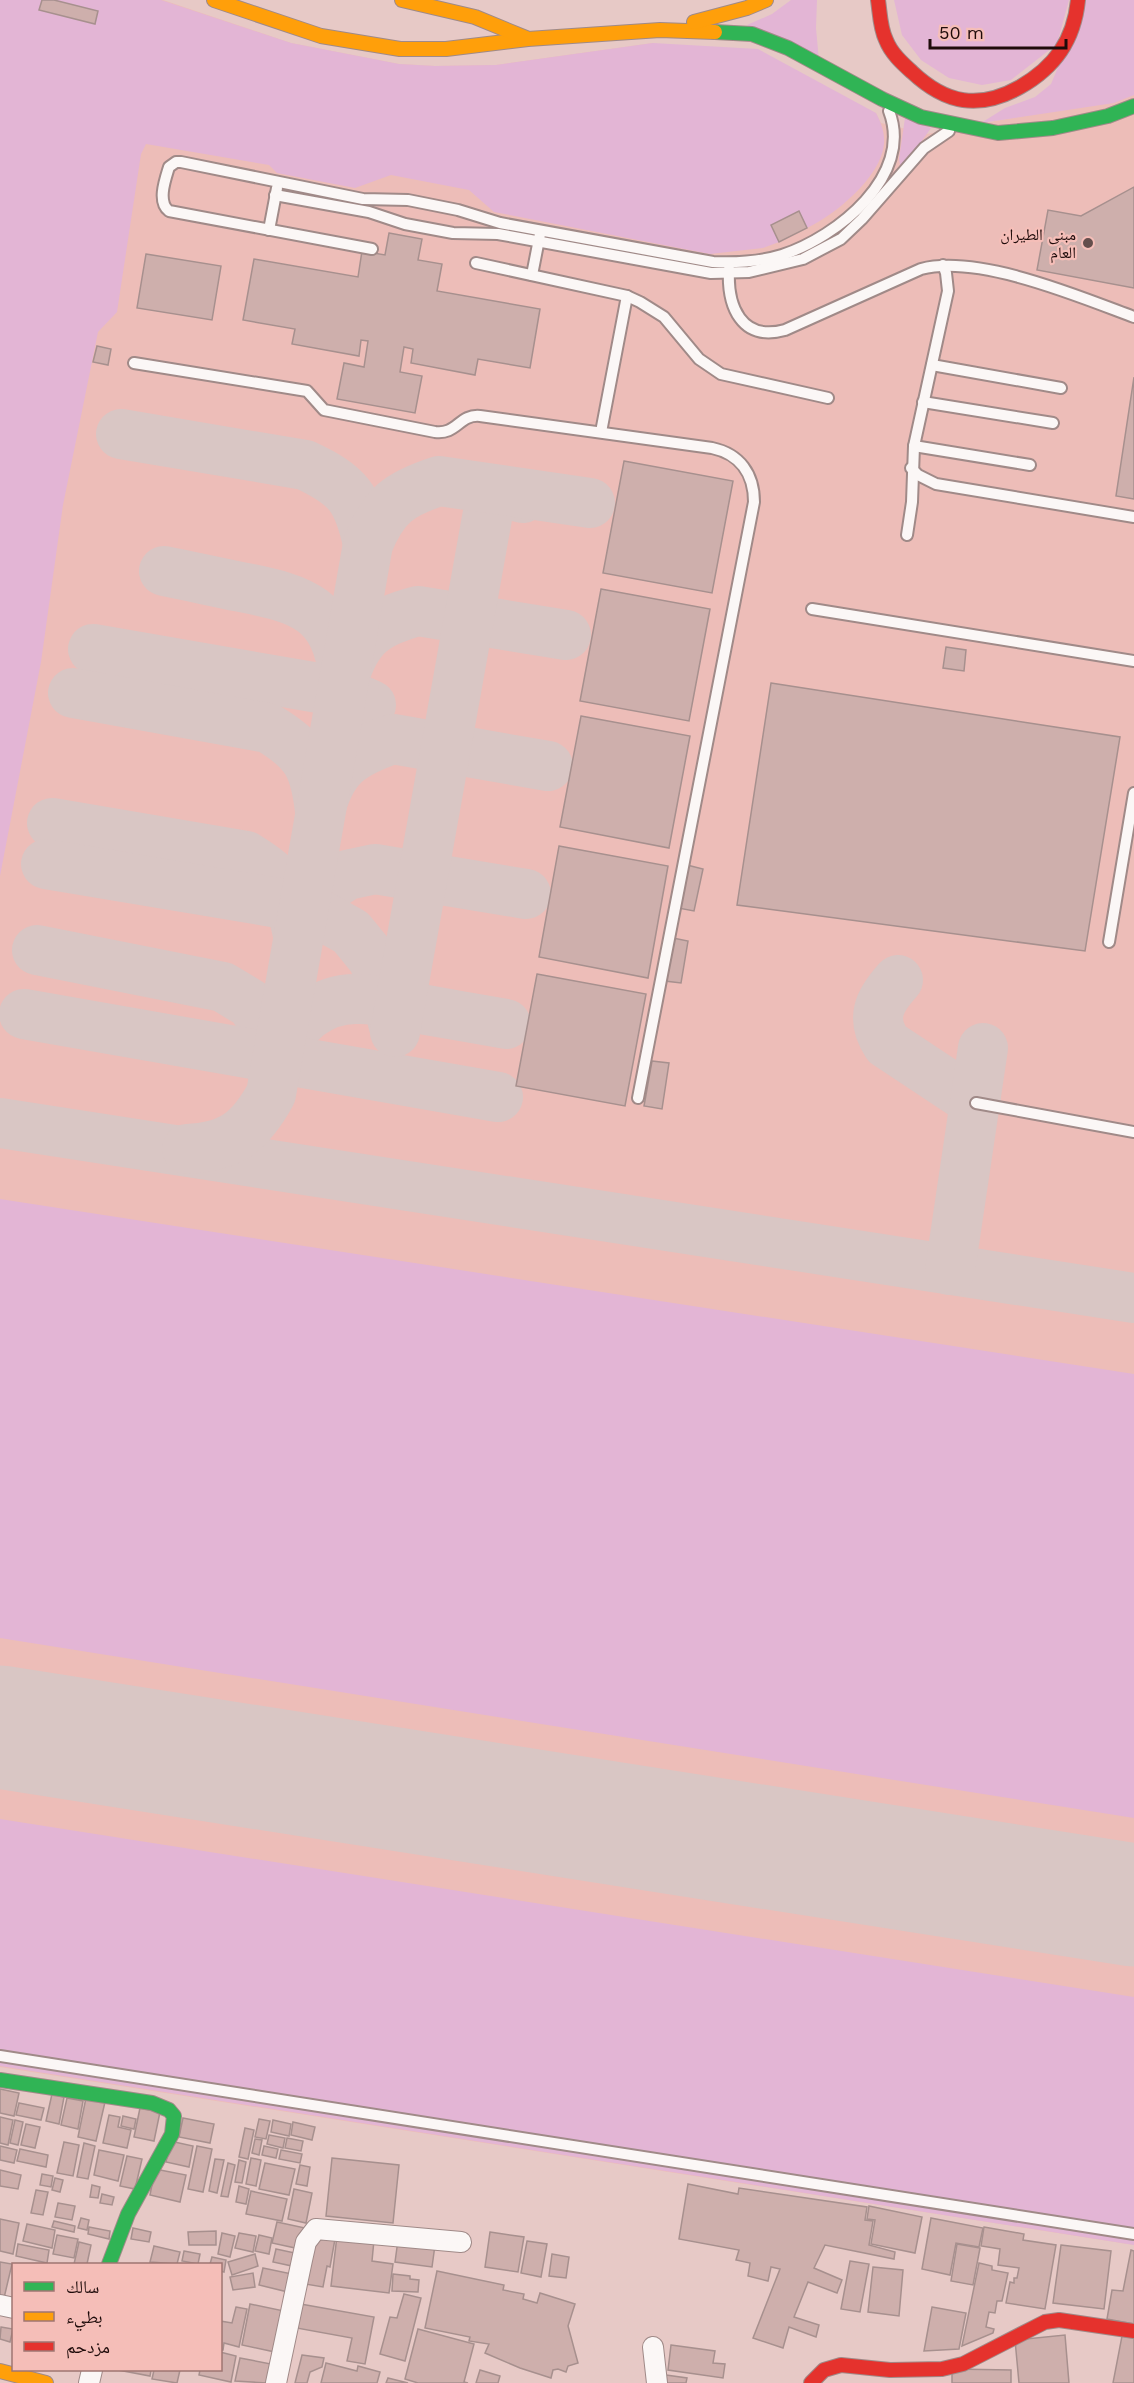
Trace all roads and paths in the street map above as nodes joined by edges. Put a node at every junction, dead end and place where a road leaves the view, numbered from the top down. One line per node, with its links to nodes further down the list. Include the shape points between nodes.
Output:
1 (214, 0): 7 (main road, via 321,36 400,49 446,49)
2 (402, 0): 7 (main road, via 475,17)
3 (766, 0): 6 (main road)
4 (879, 0): 5 (main road, via 886,40 899,60 939,92 966,101 995,100 1039,77 1068,41)
5 (1078, 0)
6 (660, 30): 7 (main road); 8 (main road, via 752,34 788,48)
7 (528, 39)
8 (882, 99): 10 (main road, via 921,117); 20 (lane, via 892,120 893,155 883,177 853,212 796,249)
9 (1134, 106): 10 (main road, via 1053,128 998,133)
10 (964, 126): 20 (lane, via 944,133 924,148 857,225 830,247 790,263 749,272)
11 (278, 182): 12 (lane); 13 (lane, via 363,199); 15 (lane, via 176,162 169,167 162,199 169,211)
12 (275, 195): 14 (lane, via 369,212); 15 (lane)
13 (394, 199): 14 (lane); 16 (lane, via 458,210)
14 (391, 220): 16 (lane, via 453,233)
15 (269, 230): 17 (lane)
16 (540, 236): 20 (lane, via 713,262); 21 (lane)
17 (372, 249)
18 (476, 264): 21 (lane)
19 (943, 265): 20 (lane, via 921,269 785,330 768,333 744,324 734,312); 23 (lane, via 966,265 1022,279); 25 (lane, via 948,291)
20 (729, 268)
21 (532, 275): 22 (lane)
22 (627, 296): 27 (lane, via 664,317 699,359 721,374); 30 (lane)
23 (1134, 317)
24 (134, 363): 30 (lane, via 303,390 324,410 435,432 447,432 473,415)
25 (932, 365): 26 (lane); 28 (lane)
26 (1061, 388)
27 (828, 398)
28 (923, 402): 29 (lane); 31 (lane)
29 (1053, 423)
30 (601, 432): 40 (lane, via 722,450 747,470 754,491)
31 (914, 446): 32 (lane); 33 (lane)
32 (1030, 465)
33 (911, 468): 34 (lane, via 936,484); 35 (lane, via 912,502)
34 (1134, 517)
35 (907, 535)
36 (812, 609): 37 (lane)
37 (1134, 661)
38 (1134, 793): 39 (lane)
39 (1109, 942)
40 (638, 1098)
41 (976, 1103): 42 (lane)
42 (1134, 1132)
43 (0, 2056): 45 (lane)
44 (0, 2080): 47 (main road, via 152,2103 174,2114 176,2125 128,2214)
45 (1134, 2234)
46 (461, 2242): 52 (street, via 316,2229 306,2242)
47 (111, 2263)
48 (1134, 2331): 54 (main road, via 1059,2320 1045,2322 963,2364 942,2369 890,2370 841,2365 824,2370)
49 (653, 2348): 53 (street)
50 (0, 2372): 51 (main road)
51 (46, 2383)
52 (276, 2383)
53 (657, 2383)
54 (811, 2383)

